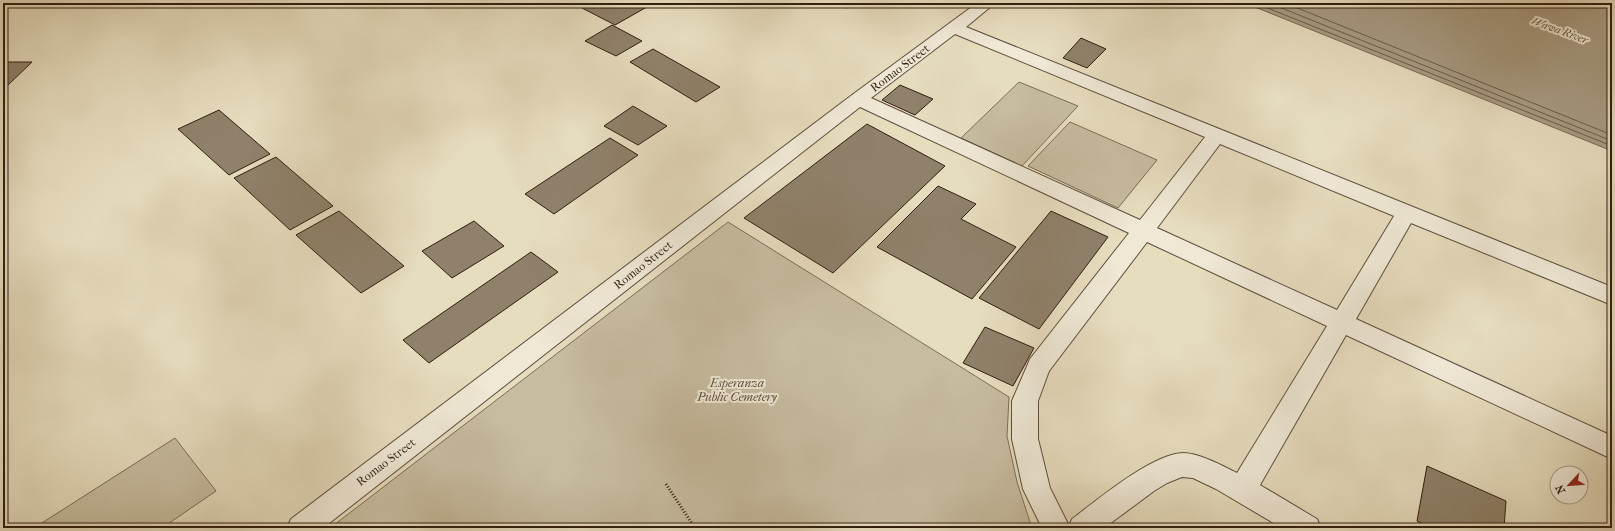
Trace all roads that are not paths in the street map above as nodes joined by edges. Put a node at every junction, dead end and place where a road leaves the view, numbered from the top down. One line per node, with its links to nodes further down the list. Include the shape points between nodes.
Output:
1 (987, 3): 2 (street, Romao Street)
2 (954, 28): 3 (street, Romao Street); 4 (street)
3 (858, 99): 6 (street); 11 (street, Romao Street)
4 (1217, 135): 5 (street); 6 (street)
5 (1406, 212): 7 (street); 8 (street)
6 (1143, 231): 8 (street); 12 (street, via 1039,366 1025,401 1025,439 1037,489)
7 (1612, 296)
8 (1341, 323): 9 (street); 10 (street)
9 (1612, 448)
10 (1242, 490): 13 (street, via 1209,471 1184,464 1167,469 1149,479); 14 (street)
11 (301, 528)
12 (1056, 528)
13 (1082, 528)
14 (1307, 528)

